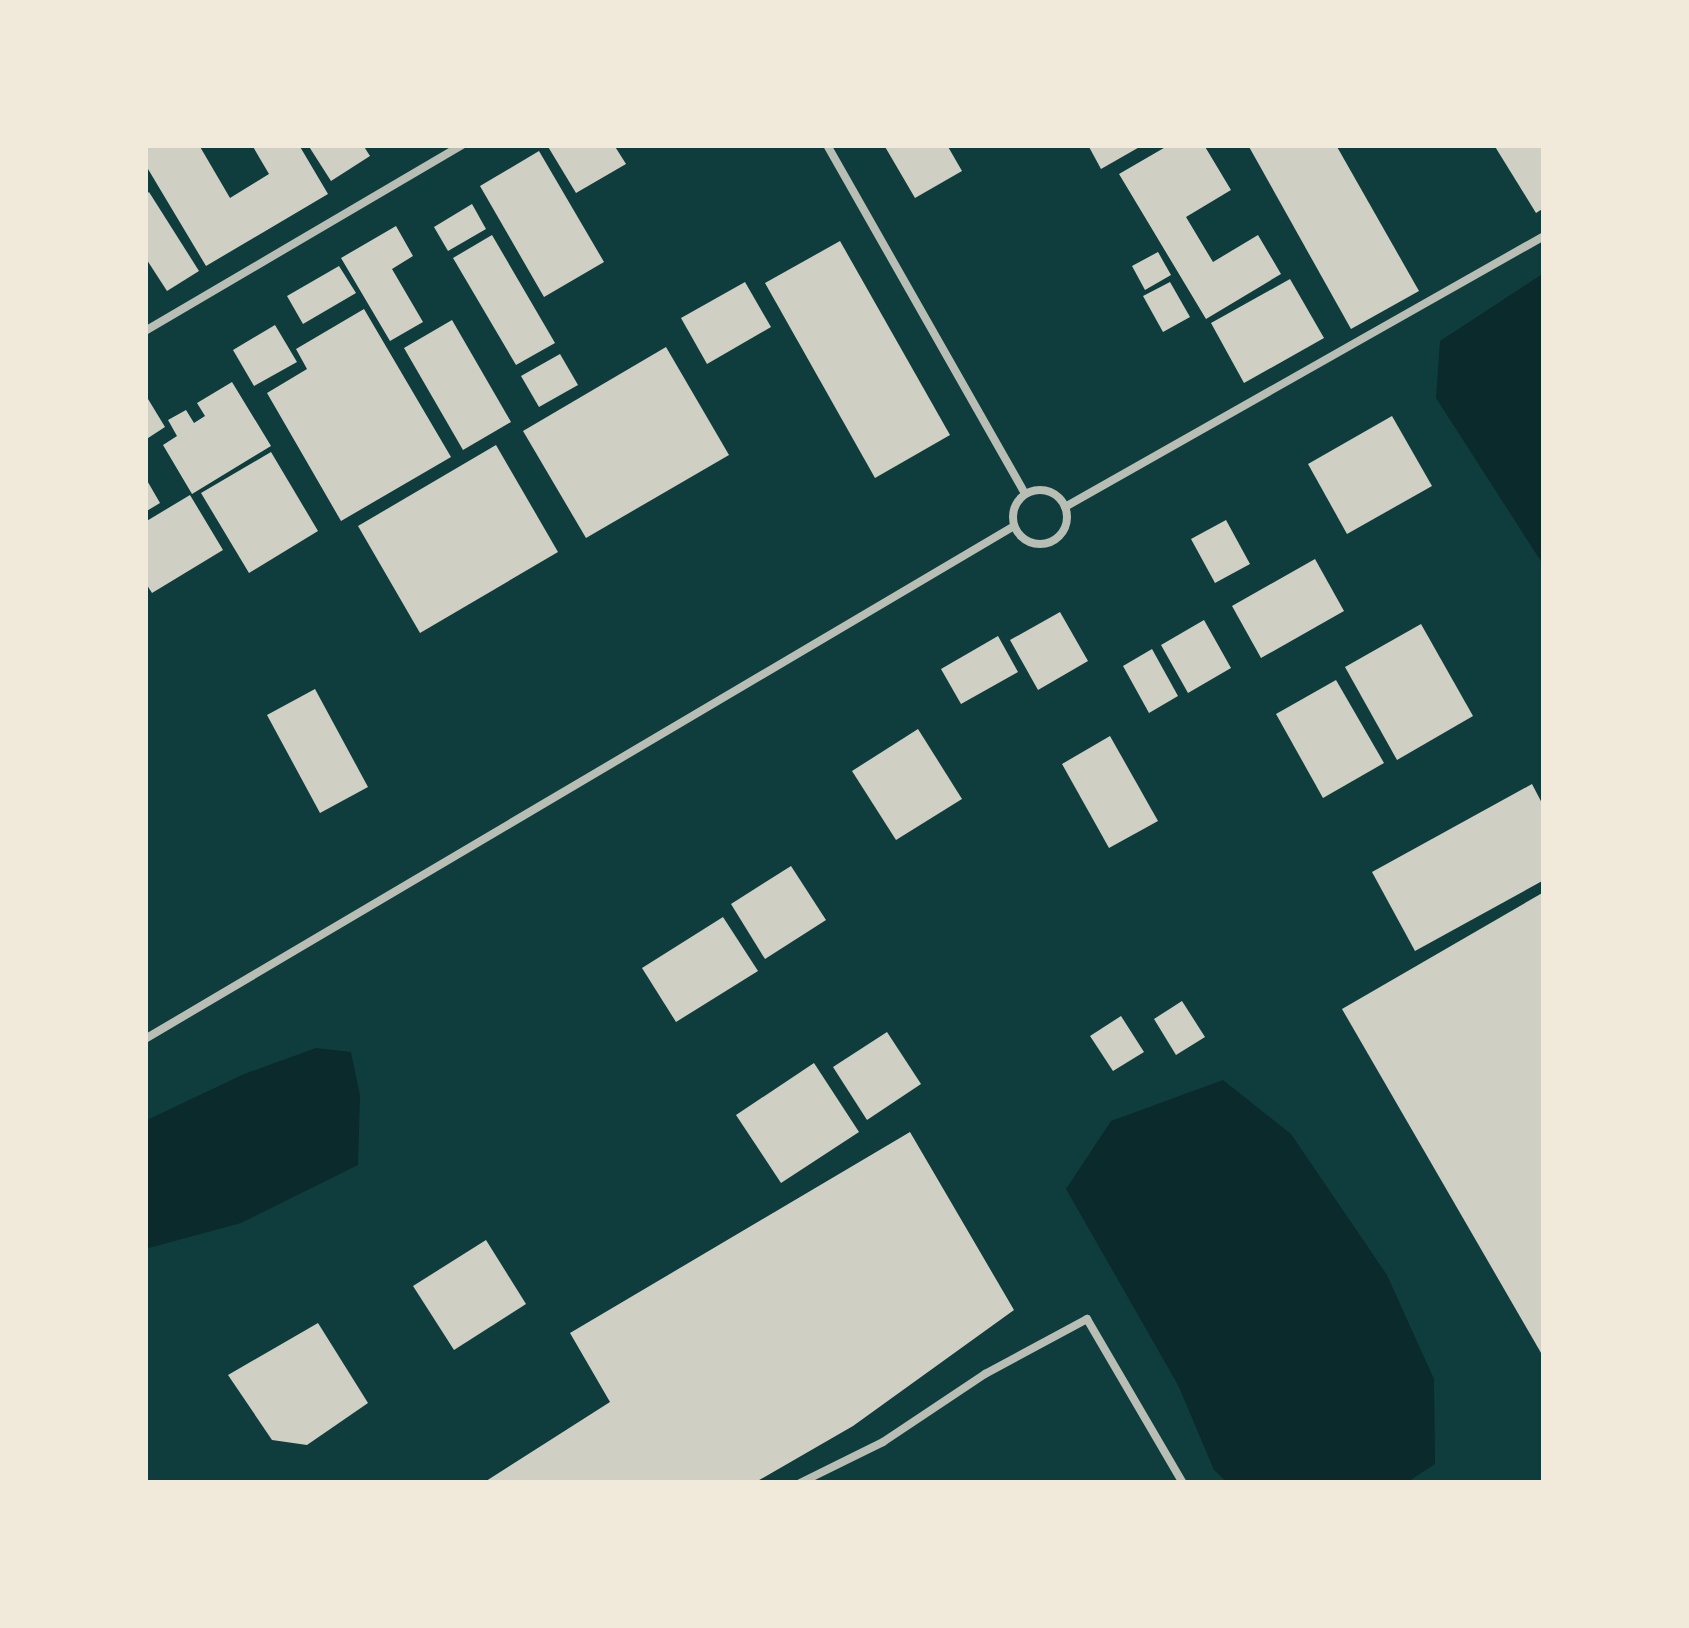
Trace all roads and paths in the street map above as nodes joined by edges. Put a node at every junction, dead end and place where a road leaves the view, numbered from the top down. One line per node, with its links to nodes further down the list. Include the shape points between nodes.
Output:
1 (462, 145): 4 (lane)
2 (827, 145): 5 (lane)
3 (1544, 236): 6 (lane)
4 (145, 331)
5 (1025, 494): 6 (lane, via 1049,491); 7 (lane, via 1016,503)
6 (1066, 507): 7 (lane, via 1063,531 1054,540 1030,543)
7 (1014, 526): 8 (lane)
8 (145, 1040)
9 (800, 1483): 10 (lane, via 883,1442 985,1374 1087,1319)
10 (1182, 1483)

